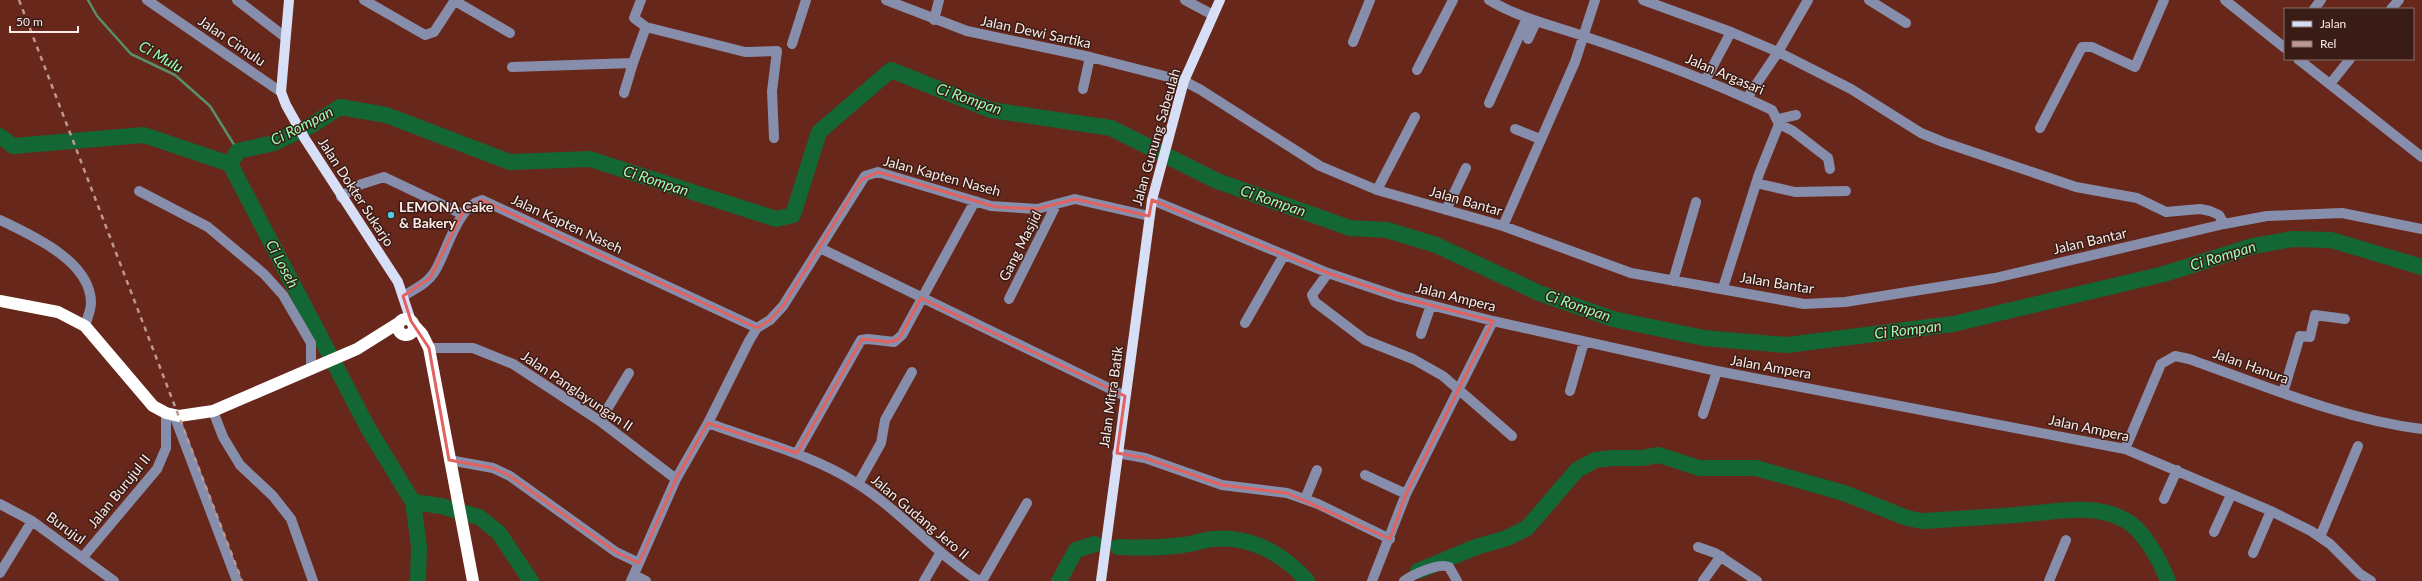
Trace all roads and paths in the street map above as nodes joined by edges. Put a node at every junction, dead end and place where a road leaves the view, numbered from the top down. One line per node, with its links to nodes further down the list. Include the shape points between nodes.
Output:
1 (146, 0): 49 (street, Jalan Cimulu)
2 (237, 0): 33 (street)
3 (289, 0): 33 (main road)
4 (364, 0): 5 (street, via 425,35 434,32)
5 (455, 0): 31 (street)
6 (641, 0): 29 (street, via 634,18)
7 (806, 0): 36 (street)
8 (886, 0): 26 (street, Jalan Dewi Sartika)
9 (940, 0): 26 (street)
10 (1185, 0): 25 (street)
11 (1220, 0): 25 (main road, Jalan Gunung Sabeulah)
12 (1370, 0): 35 (street)
13 (1452, 0): 44 (street)
14 (1490, 0): 27 (street, Jalan Argasari)
15 (1594, 0): 32 (street)
16 (1643, 0): 30 (street)
17 (1808, 0): 38 (street)
18 (1869, 0): 28 (street)
19 (2164, 0): 56 (street, via 2135,68 2092,47 2082,47)
20 (2225, 0): 37 (street)
21 (2321, 0): 23 (street)
22 (2399, 0): 24 (street)
23 (2315, 8)
24 (2392, 8)
25 (1213, 15): 46 (main road, Jalan Gunung Sabeulah)
26 (934, 20): 39 (street, Jalan Dewi Sartika, via 967,31)
27 (1532, 20): 32 (street, Jalan Argasari); 34 (street); 52 (street)
28 (1906, 23)
29 (646, 26): 42 (street); 58 (street, via 745,52 777,51 772,91)
30 (1730, 32): 38 (street); 45 (street)
31 (510, 33)
32 (1582, 35): 45 (street, Jalan Argasari); 59 (street, via 1575,62)
33 (286, 37): 49 (main road)
34 (1528, 40)
35 (1353, 42)
36 (792, 44)
37 (2284, 46)
38 (1778, 52): 51 (street); 76 (street, via 1851,89 1920,133 1943,142 2076,187 2137,198 2166,212 2200,209 2210,211 2219,215)
39 (1090, 57): 46 (street, Jalan Dewi Sartika); 48 (street)
40 (2299, 60): 47 (street)
41 (2349, 60): 47 (street)
42 (634, 63): 43 (street); 50 (street)
43 (512, 66)
44 (1417, 70)
45 (1706, 79): 51 (street, Jalan Argasari)
46 (1184, 81): 64 (street, Jalan Bantar, via 1320,166); 68 (main road, Jalan Gunung Sabeulah)
47 (2330, 84): 60 (street)
48 (1083, 89)
49 (281, 92): 67 (main road, Jalan Dokter Sukarjo, via 305,140)
50 (624, 93)
51 (1747, 98): 55 (street, Jalan Argasari, via 1772,110)
52 (1489, 103)
53 (1796, 115): 55 (street)
54 (1415, 117): 64 (street)
55 (1778, 122): 62 (street, Jalan Argasari, via 1828,158); 63 (street)
56 (2040, 128)
57 (1514, 129): 59 (street)
58 (774, 138)
59 (1540, 139): 77 (street, via 1528,173)
60 (2422, 158)
61 (1466, 168): 72 (street)
62 (1830, 169)
63 (1756, 183): 66 (street, via 1795,192); 84 (street)
64 (1378, 190): 72 (street, Jalan Bantar)
65 (139, 191): 101 (street, via 208,227 264,274 283,295 311,344)
66 (1846, 191)
67 (342, 196): 73 (street, via 359,185 384,177); 83 (main road, Jalan Dokter Sukarjo)
68 (1152, 200): 74 (main road, Jalan Gunung Sabeulah); 80 (street, Jalan Ampera)
69 (975, 201): 71 (street, Jalan Kapten Naseh, via 996,207 1031,209); 79 (street, Jalan Kapten Naseh, via 878,172 872,173 861,180); 86 (street)
70 (1696, 202): 82 (street)
71 (1056, 205): 74 (street, Jalan Kapten Naseh, via 1075,199); 87 (street, Gang Masjid)
72 (1446, 210): 77 (street, Jalan Bantar)
73 (462, 214): 85 (street, Jalan Kapten Naseh, via 435,272 424,284); 95 (street, Jalan Kapten Naseh, via 475,203 485,201)
74 (1149, 216): 108 (main road, Jalan Mitra Batik)
75 (0, 220): 94 (street, via 58,251 70,261 85,283 91,298)
76 (2224, 224): 78 (street, Jalan Bantar, via 2267,216 2342,213); 84 (street, Jalan Bantar, via 1995,278 1845,302 1804,304)
77 (1503, 226): 82 (street, Jalan Bantar, via 1631,272)
78 (2422, 228)
79 (820, 248): 86 (street); 95 (street, Jalan Kapten Naseh, via 783,306 770,320)
80 (1284, 255): 81 (street, Jalan Ampera); 93 (street)
81 (1328, 273): 89 (street, Jalan Ampera); 105 (street, via 1312,295 1315,302 1365,340 1419,362 1443,376)
82 (1673, 281): 84 (street, Jalan Bantar)
83 (398, 282): 85 (main road, Jalan Dokter Sukarjo); 92 (main road, Jalan Dokter Sukarjo)
84 (1723, 288)
85 (403, 296): 92 (main road, Jalan Dokter Sukarjo)
86 (921, 298): 108 (street); 118 (street, via 899,340 861,340)
87 (1009, 299)
88 (0, 301): 94 (highway, via 58,312)
89 (1431, 305): 91 (street, Jalan Ampera); 96 (street)
90 (2345, 319): 107 (street, via 2315,315 2310,337 2300,336)
91 (1493, 321): 99 (street, Jalan Ampera); 105 (street)
92 (407, 322): 97 (highway, via 399,331); 98 (highway); 100 (highway, via 422,334)
93 (1245, 323)
94 (85, 326): 110 (highway, via 149,402)
95 (757, 328): 113 (street, Jalan Kapten Naseh)
96 (1421, 334)
97 (405, 336): 98 (highway, via 386,336); 100 (highway)
98 (371, 340): 101 (highway, via 357,349)
99 (1584, 342): 102 (street, Jalan Ampera); 106 (street)
100 (429, 348): 112 (street, Jalan Panglayungan II, via 466,348 496,356 531,374); 120 (highway)
101 (314, 366): 109 (highway)
102 (1717, 371): 111 (street); 117 (street, Jalan Ampera)
103 (912, 372): 125 (street, via 885,420 881,443)
104 (629, 373): 112 (street)
105 (1460, 391): 115 (street); 126 (street)
106 (1570, 391)
107 (2283, 393): 114 (street, Jalan Hanura, via 2392,425); 117 (street, Jalan Hanura, via 2175,356 2161,364)
108 (1125, 396): 119 (main road, Jalan Mitra Batik)
109 (213, 412): 110 (highway, via 189,416); 148 (street, via 223,438 240,465 274,496 291,519)
110 (170, 414): 142 (street, Jalan Burujul II, via 166,448 157,469); 147 (street)
111 (1703, 414)
112 (600, 421): 124 (street, Jalan Panglayungan II)
113 (708, 424): 118 (street, Jalan Gudang Jero II); 124 (street, Jalan Kapten Naseh)
114 (2422, 429)
115 (1512, 436)
116 (2358, 446): 135 (street)
117 (2124, 448): 122 (street, Jalan Ampera)
118 (797, 453): 125 (street, Jalan Gudang Jero II)
119 (1117, 453): 128 (street, via 1145,458 1222,485 1287,493); 154 (main road, Jalan Mitra Batik)
120 (449, 460): 143 (street, via 487,467 510,476 616,552); 149 (highway)
121 (1317, 470): 128 (street)
122 (2177, 470): 127 (street, Jalan Ampera); 129 (street)
123 (1365, 475): 126 (street)
124 (676, 479): 143 (street, Jalan Kapten Naseh)
125 (858, 484): 139 (street, Jalan Gudang Jero II, via 889,506)
126 (1406, 494): 136 (street)
127 (2232, 495): 132 (street, Jalan Ampera); 134 (street)
128 (1305, 499): 136 (street)
129 (2164, 499)
130 (1028, 503): 153 (street)
131 (0, 504): 133 (street, Burujul)
132 (2271, 511): 135 (street, Jalan Ampera); 140 (street)
133 (32, 521): 142 (street, Burujul); 144 (street)
134 (2214, 532)
135 (2320, 537): 161 (street, Jalan Ampera)
136 (1390, 539): 155 (street)
137 (2066, 540): 160 (street)
138 (1698, 547): 141 (street)
139 (940, 552): 151 (street); 152 (street, Jalan Gudang Jero II, via 959,569)
140 (2253, 554)
141 (1721, 556): 158 (street); 159 (street)
142 (83, 557): 146 (street, Burujul)
143 (639, 563): 145 (street, Jalan Kapten Naseh)
144 (0, 572)
145 (632, 578): 150 (street)
146 (114, 581)
147 (237, 581)
148 (313, 581)
149 (473, 581)
150 (646, 581)
151 (924, 581)
152 (979, 581)
153 (982, 581)
154 (1101, 581)
155 (1372, 581)
156 (1404, 581): 157 (street, via 1416,573 1443,565 1449,567)
157 (1457, 581)
158 (1703, 581)
159 (1757, 581)
160 (2049, 581)
161 (2371, 581)

